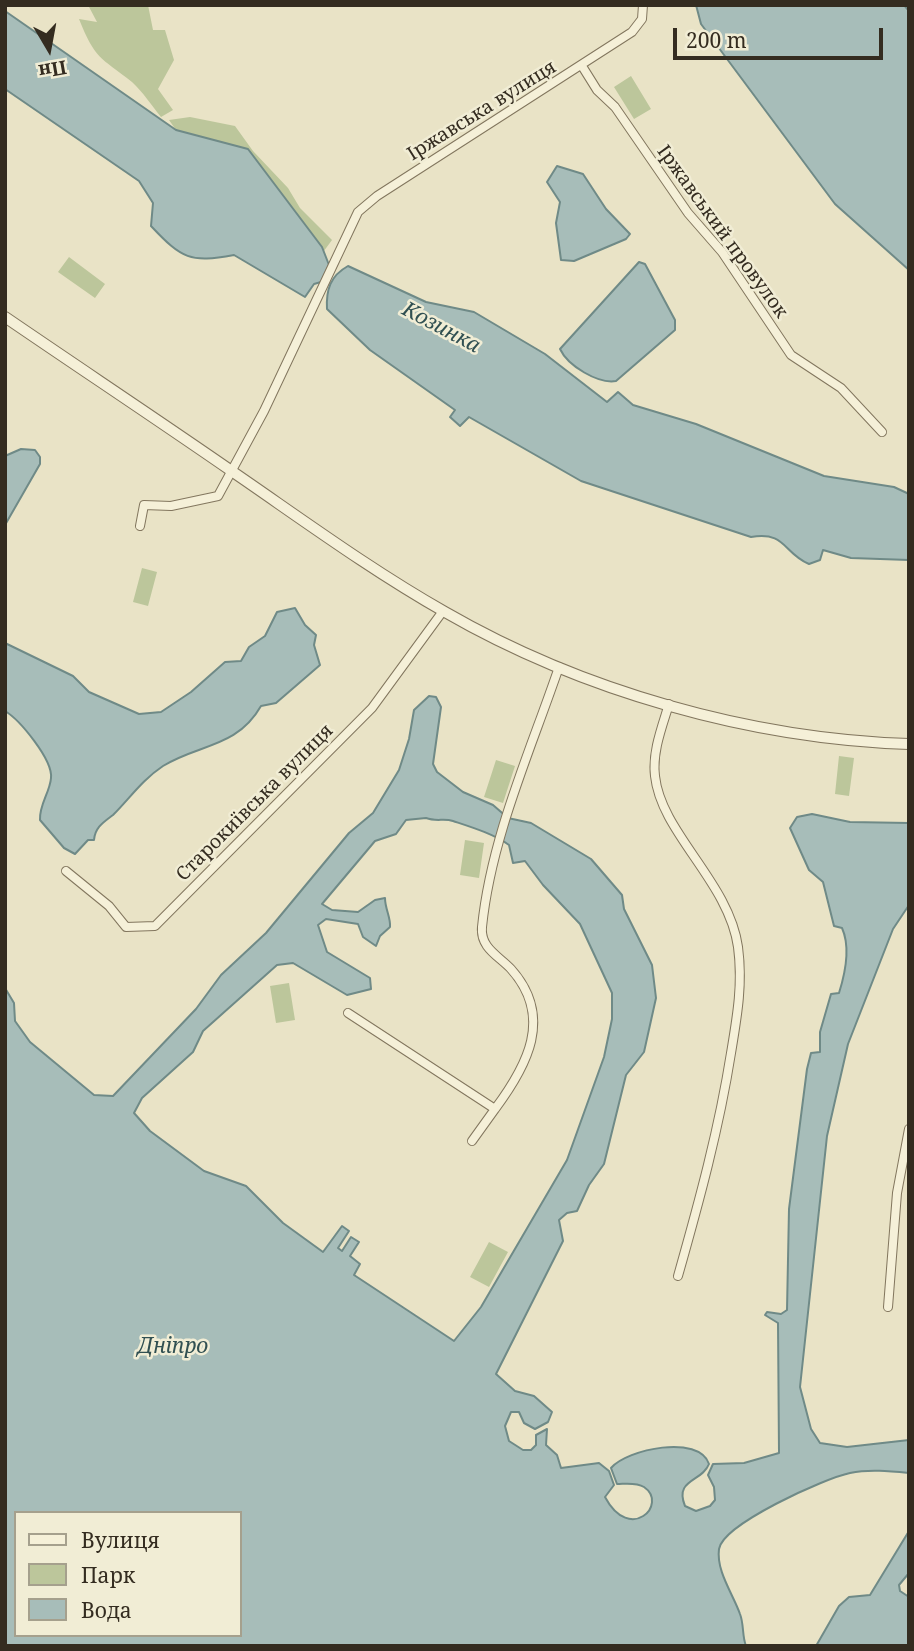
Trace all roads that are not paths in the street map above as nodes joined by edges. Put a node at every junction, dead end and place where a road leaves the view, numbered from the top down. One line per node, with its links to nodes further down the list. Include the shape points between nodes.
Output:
1 (643, 5): 2 (street, Іржавська вулиця, via 642,19 632,32)
2 (582, 66): 4 (street, Іржавський провулок, via 688,213 722,252 791,355 841,388); 5 (street, Іржавська вулиця, via 358,212)
3 (5, 317): 5 (street)
4 (882, 432)
5 (232, 471): 6 (street, Іржавська вулиця, via 218,496 171,506 144,505); 7 (street)
6 (141, 526)
7 (443, 611): 8 (street); 11 (street, Старокиївська вулиця, via 372,708 155,926 126,927 109,906)
8 (559, 667): 9 (street); 13 (street, via 495,853 482,938 519,981 533,1027 523,1068)
9 (669, 704): 10 (street, via 806,736); 16 (street, via 656,752 657,789 726,907 736,936 740,973 718,1132)
10 (909, 744)
11 (66, 871)
12 (348, 1013): 13 (street)
13 (495, 1109): 15 (street)
14 (909, 1129): 17 (street, via 897,1193)
15 (472, 1141)
16 (678, 1276)
17 (888, 1307)

